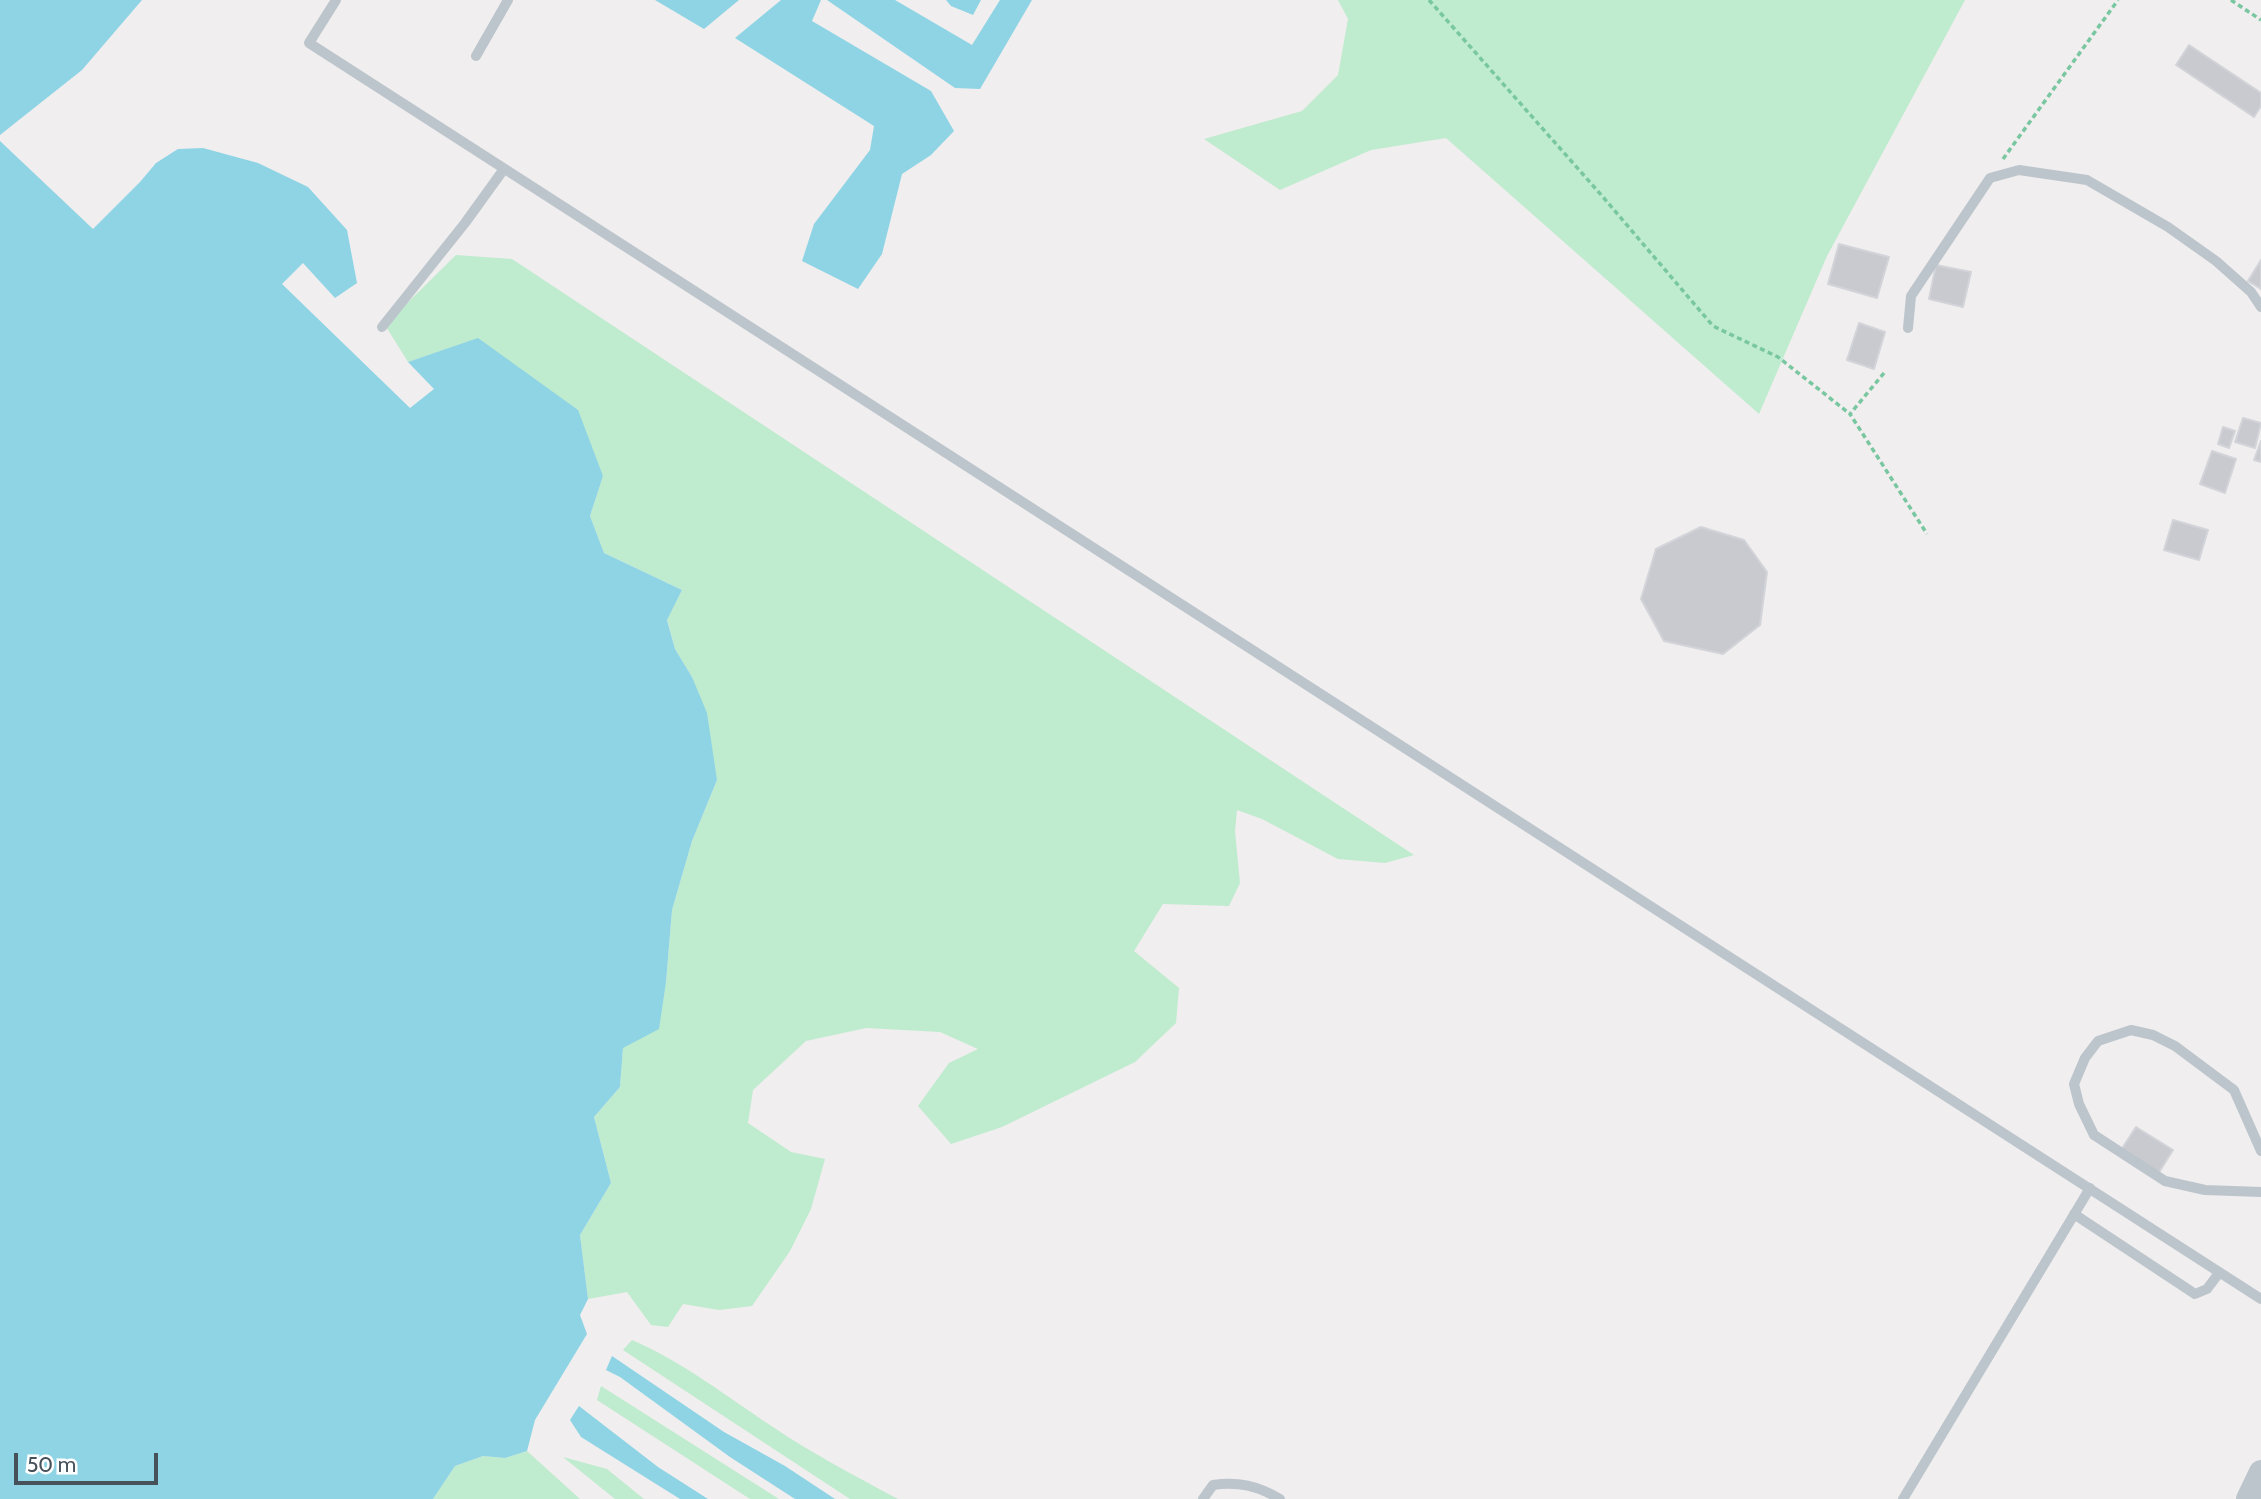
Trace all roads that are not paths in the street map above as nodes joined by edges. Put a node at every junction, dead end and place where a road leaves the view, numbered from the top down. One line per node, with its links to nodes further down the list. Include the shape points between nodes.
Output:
1 (336, 0): 4 (lane, via 309,43)
2 (508, 0): 3 (lane)
3 (476, 56)
4 (503, 169): 6 (lane); 9 (lane)
5 (2261, 307): 7 (lane, via 2216,261 2087,180 2019,170 1990,178 1911,296)
6 (382, 327)
7 (1908, 328)
8 (2261, 1151): 10 (lane, via 2234,1090 2175,1046 2131,1030 2098,1041 2085,1058 2074,1084 2094,1135 2165,1181 2205,1190)
9 (2090, 1188): 11 (lane); 12 (lane)
10 (2261, 1192)
11 (2074, 1214): 12 (lane, via 2194,1294 2207,1289); 17 (lane)
12 (2219, 1273): 13 (lane)
13 (2261, 1299)
14 (2261, 1472): 18 (street)
15 (1203, 1499): 16 (lane, via 1213,1485 1232,1482 1263,1489)
16 (1280, 1499)
17 (1903, 1499)
18 (2248, 1499)

